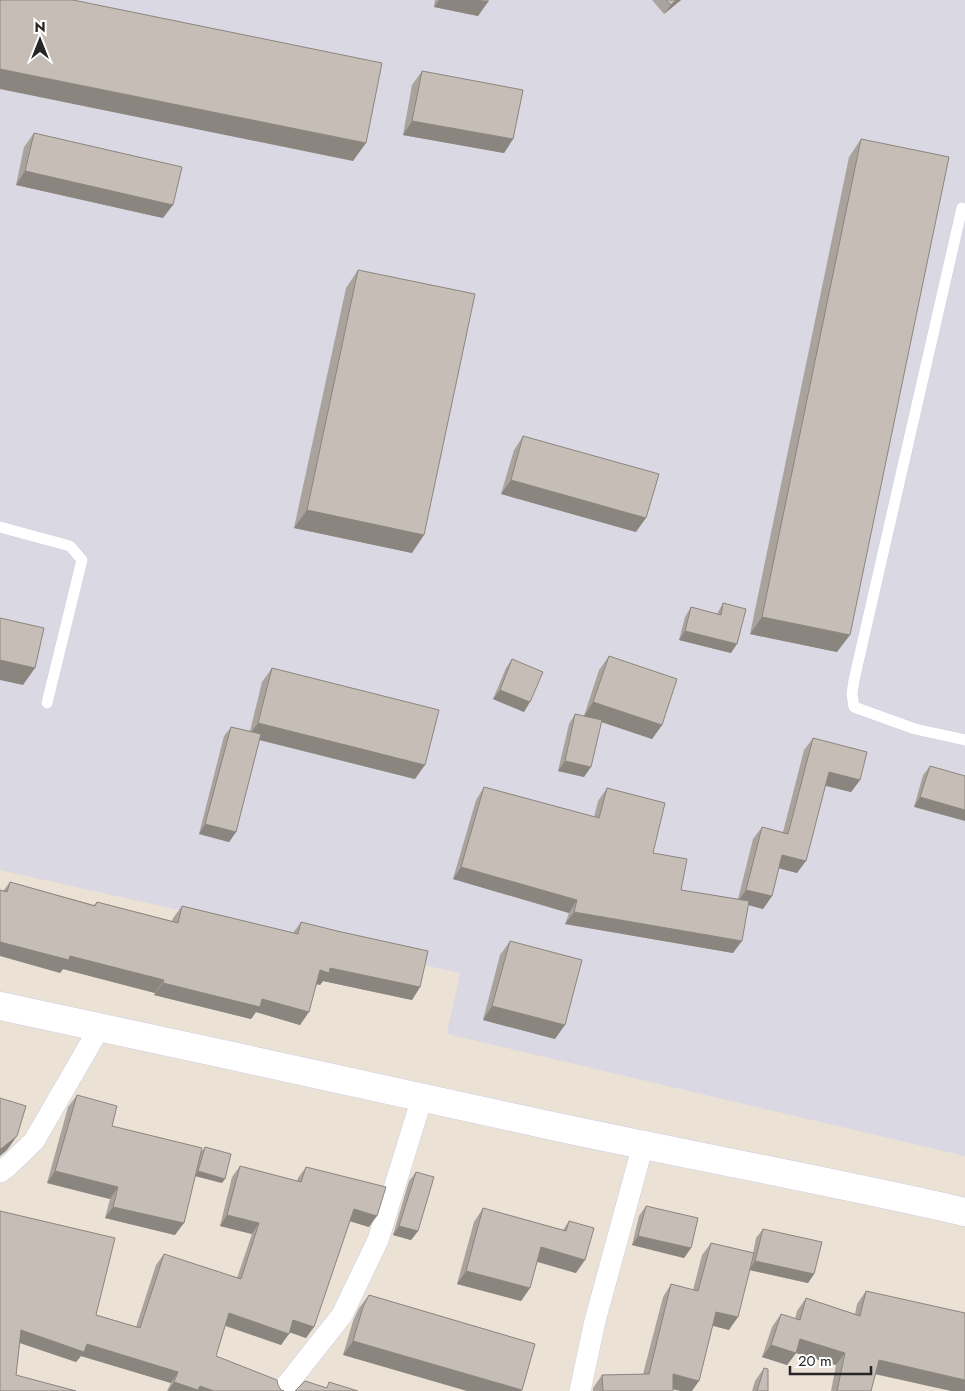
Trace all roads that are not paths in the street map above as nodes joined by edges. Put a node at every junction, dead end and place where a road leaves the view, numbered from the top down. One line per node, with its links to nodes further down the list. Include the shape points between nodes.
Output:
1 (962, 208): 4 (lane, via 852,694 854,708 914,728)
2 (0, 527): 3 (lane, via 70,546 82,560)
3 (47, 702)
4 (965, 740)
5 (0, 1006): 6 (main road)
6 (100, 1027): 7 (main road); 9 (street, via 34,1141)
7 (422, 1098): 8 (main road); 11 (street, via 378,1240 362,1274 342,1315)
8 (643, 1145): 10 (main road); 12 (street, via 595,1321)
9 (0, 1172)
10 (965, 1212)
11 (282, 1391)
12 (580, 1391)

